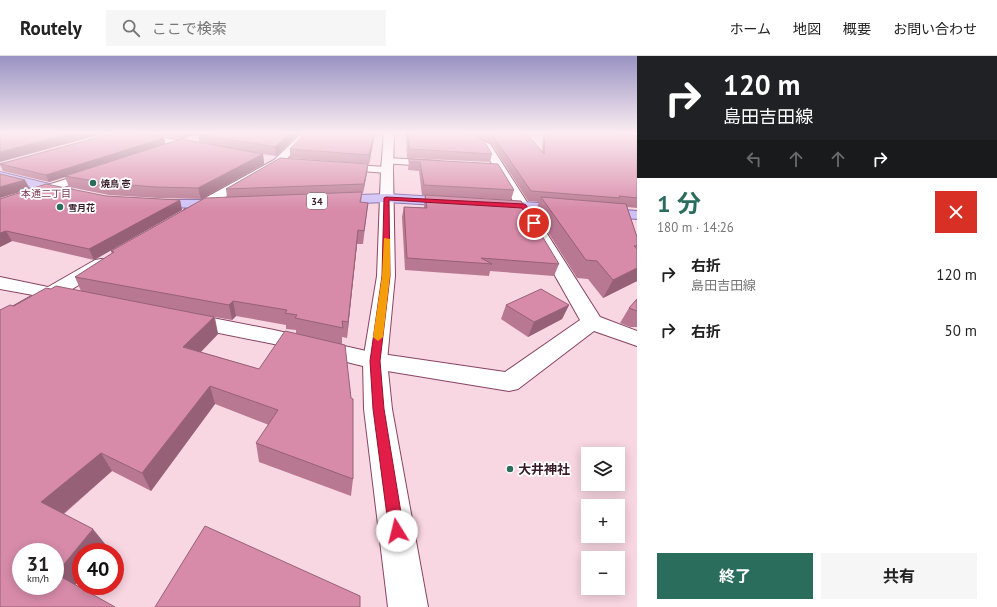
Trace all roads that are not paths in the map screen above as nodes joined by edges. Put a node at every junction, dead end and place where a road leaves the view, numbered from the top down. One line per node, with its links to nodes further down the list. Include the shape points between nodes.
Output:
1 (281, 159): 5 (street)
2 (388, 159): 7 (street)
3 (495, 159): 11 (street)
4 (263, 160): 5 (street)
5 (278, 162): 6 (street); 21 (street)
6 (293, 164)
7 (388, 165): 8 (street); 9 (street); 16 (street)
8 (448, 165)
9 (324, 166)
10 (485, 167): 11 (street)
11 (500, 168): 22 (street)
12 (107, 169): 14 (street)
13 (2, 170): 14 (main road)
14 (50, 188): 15 (main road); 20 (street)
15 (81, 196)
16 (386, 198): 17 (main road, 34); 22 (main road, 34); 33 (street, via 386,276)
17 (316, 201)
18 (137, 202): 21 (main road)
19 (238, 204): 21 (main road)
20 (0, 205)
21 (202, 205): 24 (street)
22 (524, 206): 23 (main road, 34); 30 (street)
23 (637, 215)
24 (174, 221)
25 (112, 258): 27 (street)
26 (0, 283): 27 (street)
27 (51, 294): 28 (street); 31 (street)
28 (89, 301)
29 (166, 316): 33 (street, via 274,337)
30 (592, 322): 32 (street); 33 (street, via 510,382)
31 (0, 323)
32 (637, 339)
33 (375, 361): 34 (street, via 378,409)
34 (408, 607)

